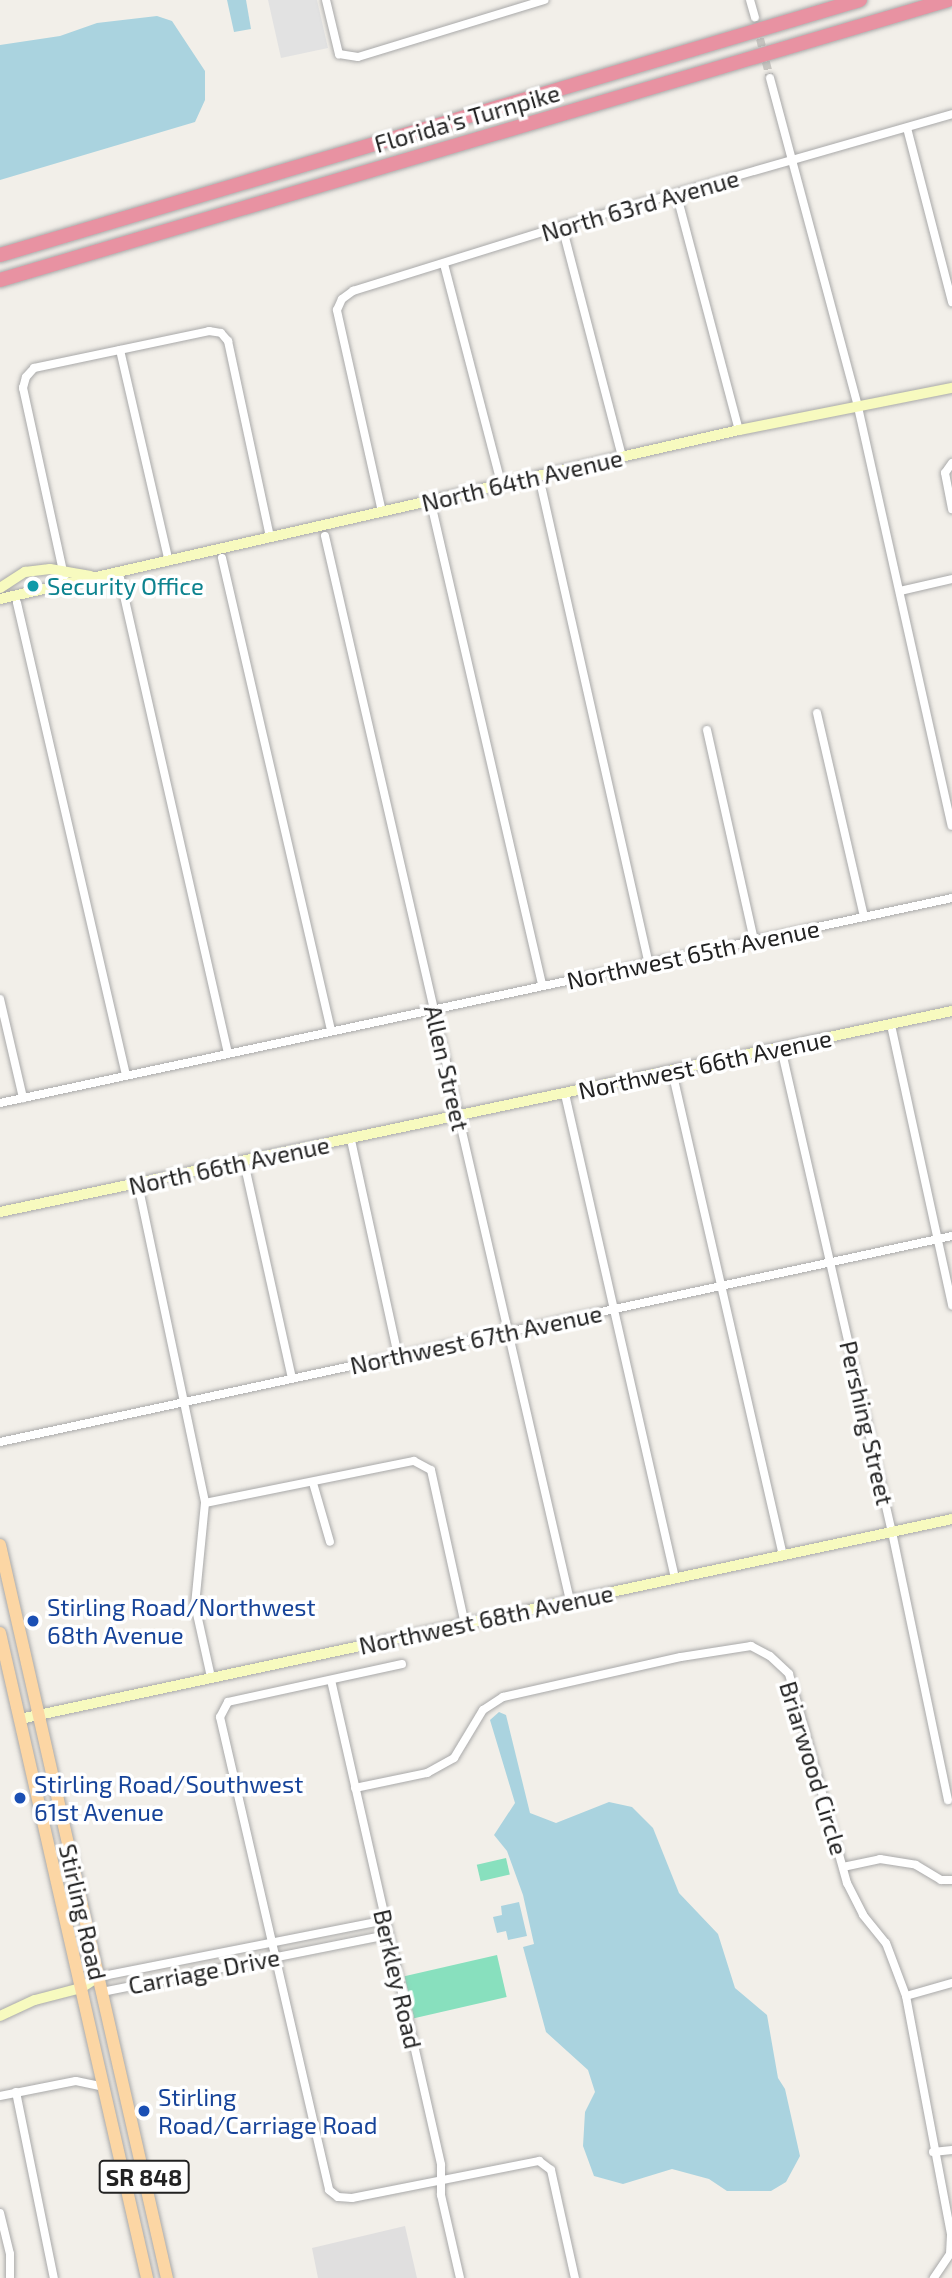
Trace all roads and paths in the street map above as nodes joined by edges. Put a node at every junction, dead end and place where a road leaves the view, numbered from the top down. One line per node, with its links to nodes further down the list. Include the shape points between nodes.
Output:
1 (326, 0): 2 (street, via 339,54 358,57)
2 (544, 0)
3 (750, 0): 6 (street)
4 (860, 0): 13 (highway, Florida's Turnpike)
5 (947, 0): 15 (highway, Florida's Turnpike)
6 (755, 17)
7 (770, 78): 10 (street)
8 (952, 114): 9 (street, North 63rd Avenue)
9 (907, 128): 10 (street, North 63rd Avenue); 16 (street)
10 (793, 162): 11 (street, North 63rd Avenue); 19 (street)
11 (677, 196): 12 (street, North 63rd Avenue); 20 (street)
12 (562, 226): 14 (street, North 63rd Avenue); 21 (street)
13 (0, 255)
14 (444, 264): 23 (street); 26 (street, North 63rd Avenue, via 353,292 337,310)
15 (0, 280)
16 (952, 302)
17 (120, 350): 29 (street, via 209,331 221,333 228,341); 30 (street); 32 (street, via 34,368 23,388)
18 (952, 387): 19 (street, North 64th Avenue)
19 (858, 407): 20 (street, North 64th Avenue); 38 (street)
20 (739, 430): 21 (street, North 64th Avenue)
21 (622, 456): 23 (street, North 64th Avenue)
22 (952, 463): 25 (street, via 945,472)
23 (502, 486): 26 (street, North 64th Avenue)
24 (542, 490): 47 (street)
25 (952, 509)
26 (382, 512): 29 (street, North 64th Avenue)
27 (433, 512): 48 (street)
28 (325, 536): 50 (street, Allen Street)
29 (270, 537): 30 (street, North 64th Avenue)
30 (168, 558): 33 (street, North 64th Avenue)
31 (222, 558): 53 (street)
32 (63, 572): 33 (street, North 64th Avenue); 36 (street); 37 (street, North 64th Avenue, via 25,572)
33 (93, 576): 36 (street, North 64th Avenue)
34 (120, 578): 55 (street)
35 (952, 579): 38 (street)
36 (66, 585): 39 (street, North 64th Avenue)
37 (0, 588)
38 (900, 591): 43 (street)
39 (0, 599)
40 (17, 603): 57 (street)
41 (817, 713): 45 (street)
42 (707, 730): 46 (street)
43 (952, 826)
44 (952, 898): 45 (street, Northwest 65th Avenue)
45 (864, 917): 46 (street, Northwest 65th Avenue)
46 (754, 940): 47 (street, Northwest 65th Avenue)
47 (649, 963): 48 (street, Northwest 65th Avenue)
48 (542, 986): 50 (street, Northwest 65th Avenue)
49 (0, 999): 59 (street)
50 (433, 1009): 53 (street, Northwest 65th Avenue); 61 (street, Allen Street)
51 (952, 1011): 52 (street, Northwest 66th Avenue)
52 (891, 1025): 54 (street, Northwest 66th Avenue); 67 (street)
53 (331, 1031): 55 (street, Northwest 65th Avenue)
54 (781, 1048): 56 (street, Northwest 66th Avenue); 68 (street, Pershing Street)
55 (228, 1054): 57 (street, Northwest 65th Avenue)
56 (672, 1071): 58 (street, Northwest 66th Avenue); 69 (street)
57 (126, 1076): 59 (street, Northwest 65th Avenue)
58 (565, 1094): 61 (street, Northwest 66th Avenue); 71 (street)
59 (23, 1098): 60 (street, Northwest 65th Avenue)
60 (0, 1103)
61 (458, 1117): 62 (street, North 66th Avenue); 72 (street, Allen Street)
62 (351, 1140): 63 (street, North 66th Avenue); 73 (street)
63 (244, 1162): 64 (street, North 66th Avenue); 74 (street)
64 (138, 1184): 65 (street, North 66th Avenue); 75 (street)
65 (0, 1212)
66 (952, 1236): 67 (street, Northwest 67th Avenue)
67 (937, 1240): 68 (street, Northwest 67th Avenue); 70 (street)
68 (830, 1262): 69 (street, Northwest 67th Avenue); 80 (street, Pershing Street)
69 (721, 1286): 71 (street, Northwest 67th Avenue); 83 (street)
70 (952, 1305)
71 (613, 1309): 72 (street, Northwest 67th Avenue); 84 (street)
72 (506, 1332): 73 (street, Northwest 67th Avenue); 85 (street, Allen Street)
73 (398, 1355): 74 (street, Northwest 67th Avenue)
74 (292, 1378): 75 (street, Northwest 67th Avenue)
75 (187, 1401): 76 (street, Northwest 67th Avenue); 78 (street)
76 (0, 1442)
77 (313, 1483): 78 (street); 81 (street); 86 (street, via 414,1461 431,1470)
78 (205, 1503): 89 (street, via 195,1605)
79 (952, 1519): 80 (street, Northwest 68th Avenue)
80 (892, 1532): 83 (street, Northwest 68th Avenue); 94 (street, Pershing Street)
81 (330, 1542)
82 (0, 1545): 91 (main road, Stirling Road / SR 848)
83 (783, 1555): 84 (street, Northwest 68th Avenue)
84 (675, 1577): 85 (street, Northwest 68th Avenue)
85 (569, 1601): 86 (street, Northwest 68th Avenue)
86 (465, 1625): 89 (street, Northwest 68th Avenue)
87 (0, 1633): 92 (main road, Stirling Road / SR 848)
88 (402, 1664): 90 (street)
89 (211, 1677): 91 (street, Northwest 68th Avenue)
90 (331, 1680): 93 (street, Berkley Road); 99 (street, via 228,1702 222,1708 220,1717)
91 (38, 1714): 92 (street, Northwest 68th Avenue); 102 (main road, Stirling Road / SR 848)
92 (20, 1718): 105 (main road, Stirling Road / SR 848)
93 (355, 1788): 95 (street, Briarwood Circle, via 427,1773 454,1758 483,1710 503,1697 751,1646 789,1674); 97 (street, Berkley Road)
94 (948, 1800)
95 (843, 1867): 96 (street, via 880,1859 916,1865 941,1880); 107 (street, Briarwood Circle, via 863,1915 886,1943)
96 (952, 1880)
97 (385, 1920): 98 (street, Berkley Road); 99 (street, Carriage Drive)
98 (387, 1935): 100 (street, Carriage Drive); 114 (street, Berkley Road, via 441,2165)
99 (272, 1945): 100 (street); 101 (street, Carriage Drive)
100 (274, 1957): 103 (street, Carriage Drive); 114 (street, via 329,2190 338,2197 352,2198)
101 (138, 1970): 102 (street, Carriage Drive); 103 (street)
102 (98, 1977): 105 (street, Carriage Drive); 106 (main road, Stirling Road / SR 848)
103 (140, 1983): 106 (street, Carriage Drive)
104 (952, 1983): 107 (street)
105 (81, 1988): 106 (street, Carriage Drive); 108 (street, via 35,2000); 109 (main road, Stirling Road / SR 848)
106 (102, 1992): 116 (main road, Stirling Road / SR 848)
107 (906, 1996): 113 (street, Briarwood Circle)
108 (0, 2016)
109 (104, 2087): 110 (street, via 76,2081); 117 (main road, Stirling Road / SR 848)
110 (16, 2092): 111 (street); 119 (street)
111 (0, 2096)
112 (952, 2150): 113 (street)
113 (933, 2152): 122 (street, Briarwood Circle, via 951,2235 950,2254)
114 (439, 2177): 120 (street, Berkley Road); 121 (street, via 456,2178 539,2161 546,2164)
115 (0, 2213): 118 (street, via 10,2254)
116 (167, 2275): 117 (main road)
117 (147, 2277)
118 (10, 2278)
119 (54, 2278)
120 (460, 2278)
121 (575, 2278)
122 (934, 2278)

